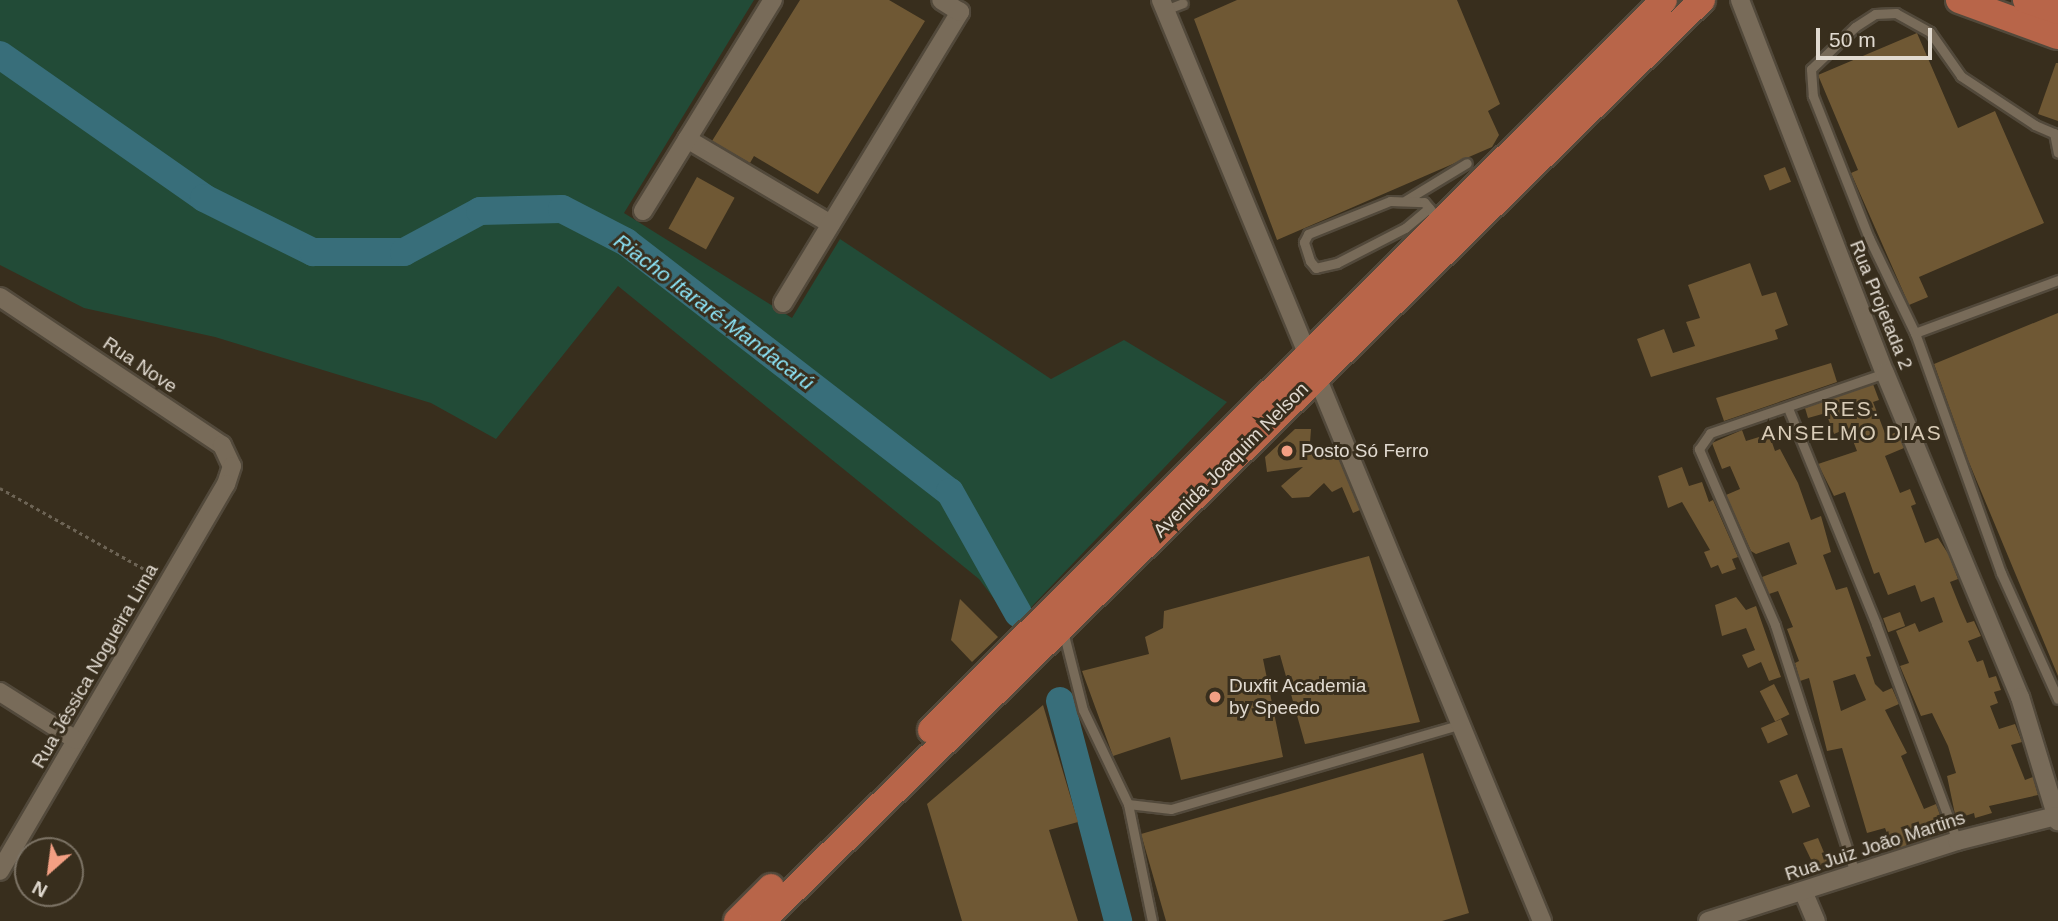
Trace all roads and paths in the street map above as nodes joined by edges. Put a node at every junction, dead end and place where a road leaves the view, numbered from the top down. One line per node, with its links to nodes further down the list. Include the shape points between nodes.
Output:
1 (772, 0): 14 (street)
2 (941, 0): 10 (street)
3 (1664, 0): 19 (main road, Avenida Joaquim Nelson)
4 (1702, 0): 25 (main road, Avenida Joaquim Nelson)
5 (1741, 0): 26 (street, Rua Projetada 2)
6 (1959, 0): 12 (main road)
7 (2026, 0): 11 (main road)
8 (1182, 3): 9 (lane)
9 (1163, 5): 25 (street)
10 (963, 6): 20 (street)
11 (2058, 11)
12 (2058, 36)
13 (2056, 134): 15 (lane); 24 (lane, via 1961,76 1930,32 1896,13 1875,14 1855,27 1811,69 1813,96 1858,213)
14 (687, 139): 18 (street); 20 (street)
15 (2058, 153)
16 (1467, 163): 17 (lane)
17 (1406, 200): 19 (lane, via 1424,202); 19 (lane, via 1390,201 1308,234 1304,242 1313,266 1337,263)
18 (643, 211)
19 (1435, 215): 25 (main road, Avenida Joaquim Nelson)
20 (831, 224): 23 (street)
21 (2058, 280): 24 (lane)
22 (0, 297): 28 (street, Rua Nove, via 222,446 232,466)
23 (783, 303)
24 (1915, 334): 34 (lane, via 2001,573)
25 (1312, 365): 31 (main road, Avenida Joaquim Nelson); 33 (main road, Avenida Joaquim Nelson); 35 (street)
26 (1885, 373): 27 (lane); 39 (street, Rua Projetada 2, via 2020,697)
27 (1788, 408): 40 (lane); 42 (lane, via 1710,433 1699,449 1775,625)
28 (226, 484): 30 (street, Rua Jéssica Nogueira Lima)
29 (0, 488): 30 (path)
30 (168, 582): 37 (street, Rua Jéssica Nogueira Lima)
31 (1062, 626): 33 (main road, Avenida Joaquim Nelson); 38 (lane, via 1083,709)
32 (0, 692): 37 (street)
33 (977, 697): 36 (main road, Avenida Joaquim Nelson)
34 (2058, 699)
35 (1463, 724): 38 (lane, via 1171,809); 47 (street)
36 (942, 731): 44 (main road, Avenida Joaquim Nelson); 45 (main road, Avenida Joaquim Nelson)
37 (76, 740): 41 (street, Rua Jéssica Nogueira Lima)
38 (1128, 804): 46 (lane)
39 (2057, 819): 40 (street, Rua Juiz João Martins)
40 (1957, 841): 42 (street, Rua Juiz João Martins)
41 (0, 871)
42 (1855, 873): 43 (street, Rua Juiz João Martins)
43 (1803, 891): 48 (street, Rua Juiz João Martins); 49 (street)
44 (737, 921)
45 (762, 921)
46 (1152, 921)
47 (1542, 921)
48 (1708, 921)
49 (1816, 921)

